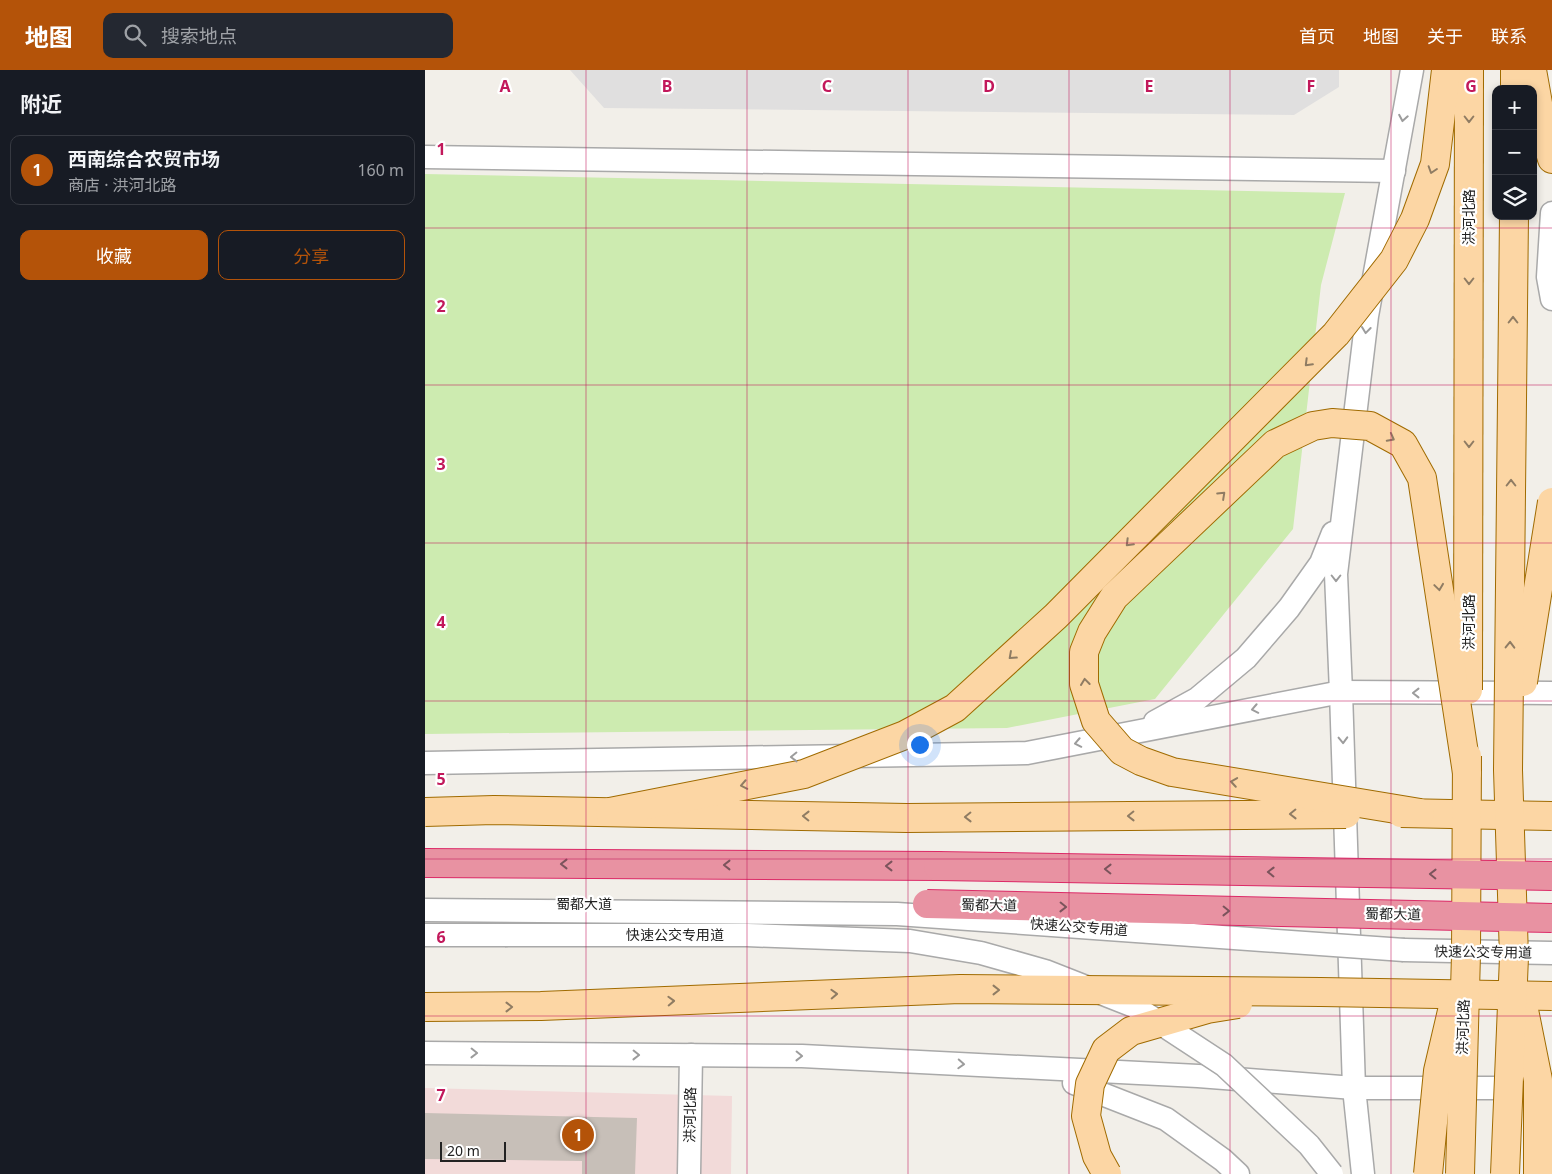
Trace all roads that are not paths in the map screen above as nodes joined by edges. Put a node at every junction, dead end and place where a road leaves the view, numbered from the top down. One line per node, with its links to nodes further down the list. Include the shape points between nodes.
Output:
1 (1412, 70): 9 (street, one-way to 9)
2 (1446, 70): 22 (main road, one-way to 22, bridge, via 1435,164 1415,219 1389,267 1329,341 1056,616 955,708 905,734 804,774)
3 (1469, 70): 20 (main road, 洪河北路, one-way to 20, bridge)
4 (1515, 70): 6 (main road)
5 (1532, 70): 8 (main road, via 1542,126)
6 (1515, 85)
7 (425, 157): 9 (street)
8 (1552, 159)
9 (1394, 170): 14 (street, one-way to 14, via 1367,316)
10 (1552, 213): 12 (street, via 1548,277)
11 (1514, 220): 19 (main road, one-way to 11, bridge)
12 (1552, 299)
13 (1552, 502): 19 (main road, bridge)
14 (1345, 505): 15 (street, one-way to 15, via 1336,574); 17 (street, via 1321,563 1289,608 1246,658 1197,700)
15 (1341, 692): 16 (street, one-way to 15); 17 (street, one-way to 17); 40 (street, one-way to 40)
16 (1552, 693)
17 (1136, 732): 18 (street, one-way to 18, via 1027,753)
18 (425, 763)
19 (1508, 770): 33 (main road, bridge)
20 (1467, 773): 23 (main road, one-way to 20, bridge, via 1171,772 1122,751 1096,721 1084,684 1084,652 1114,596 1275,444 1313,426 1332,423 1370,426 1403,444 1422,478); 31 (main road, 洪河北路, bridge)
21 (425, 812): 22 (main road, bridge)
22 (610, 812): 23 (main road, one-way to 22, bridge, via 907,818)
23 (1420, 813): 24 (main road, bridge)
24 (1552, 816)
25 (425, 863): 26 (highway, one-way to 25, bridge, via 938,866)
26 (1552, 876)
27 (425, 904): 29 (highway, 蜀都大道, one-way to 29, bridge, via 927,904)
28 (425, 910): 32 (street, 快速公交专用道, bridge, via 897,914 1404,950)
29 (1552, 918)
30 (425, 935): 45 (street, 快速公交专用道, bridge, via 747,935 910,941 981,953 1045,971 1134,1006 1224,1065 1309,1145)
31 (1466, 954): 47 (main road, bridge, via 1438,1071); 48 (main road, 洪河北路, bridge)
32 (1552, 954)
33 (1513, 957): 49 (main road, bridge); 50 (main road, bridge, via 1539,1080)
34 (1321, 992): 35 (main road, bridge); 36 (main road, one-way to 34, bridge, via 541,1006 961,989); 43 (main road, bridge, via 1207,1009 1131,1031 1106,1050 1090,1084 1086,1116 1097,1156)
35 (1552, 996)
36 (425, 1007)
37 (425, 1053): 38 (street, one-way to 38)
38 (691, 1055): 39 (street, one-way to 39, via 802,1056); 42 (street, 洪河北路)
39 (1036, 1068): 40 (street); 44 (street, via 1166,1119)
40 (1354, 1088): 41 (street); 46 (street)
41 (1552, 1088)
42 (689, 1174)
43 (1107, 1174)
44 (1239, 1174)
45 (1332, 1174)
46 (1363, 1174)
47 (1428, 1174)
48 (1460, 1174)
49 (1505, 1174)
50 (1538, 1174)

